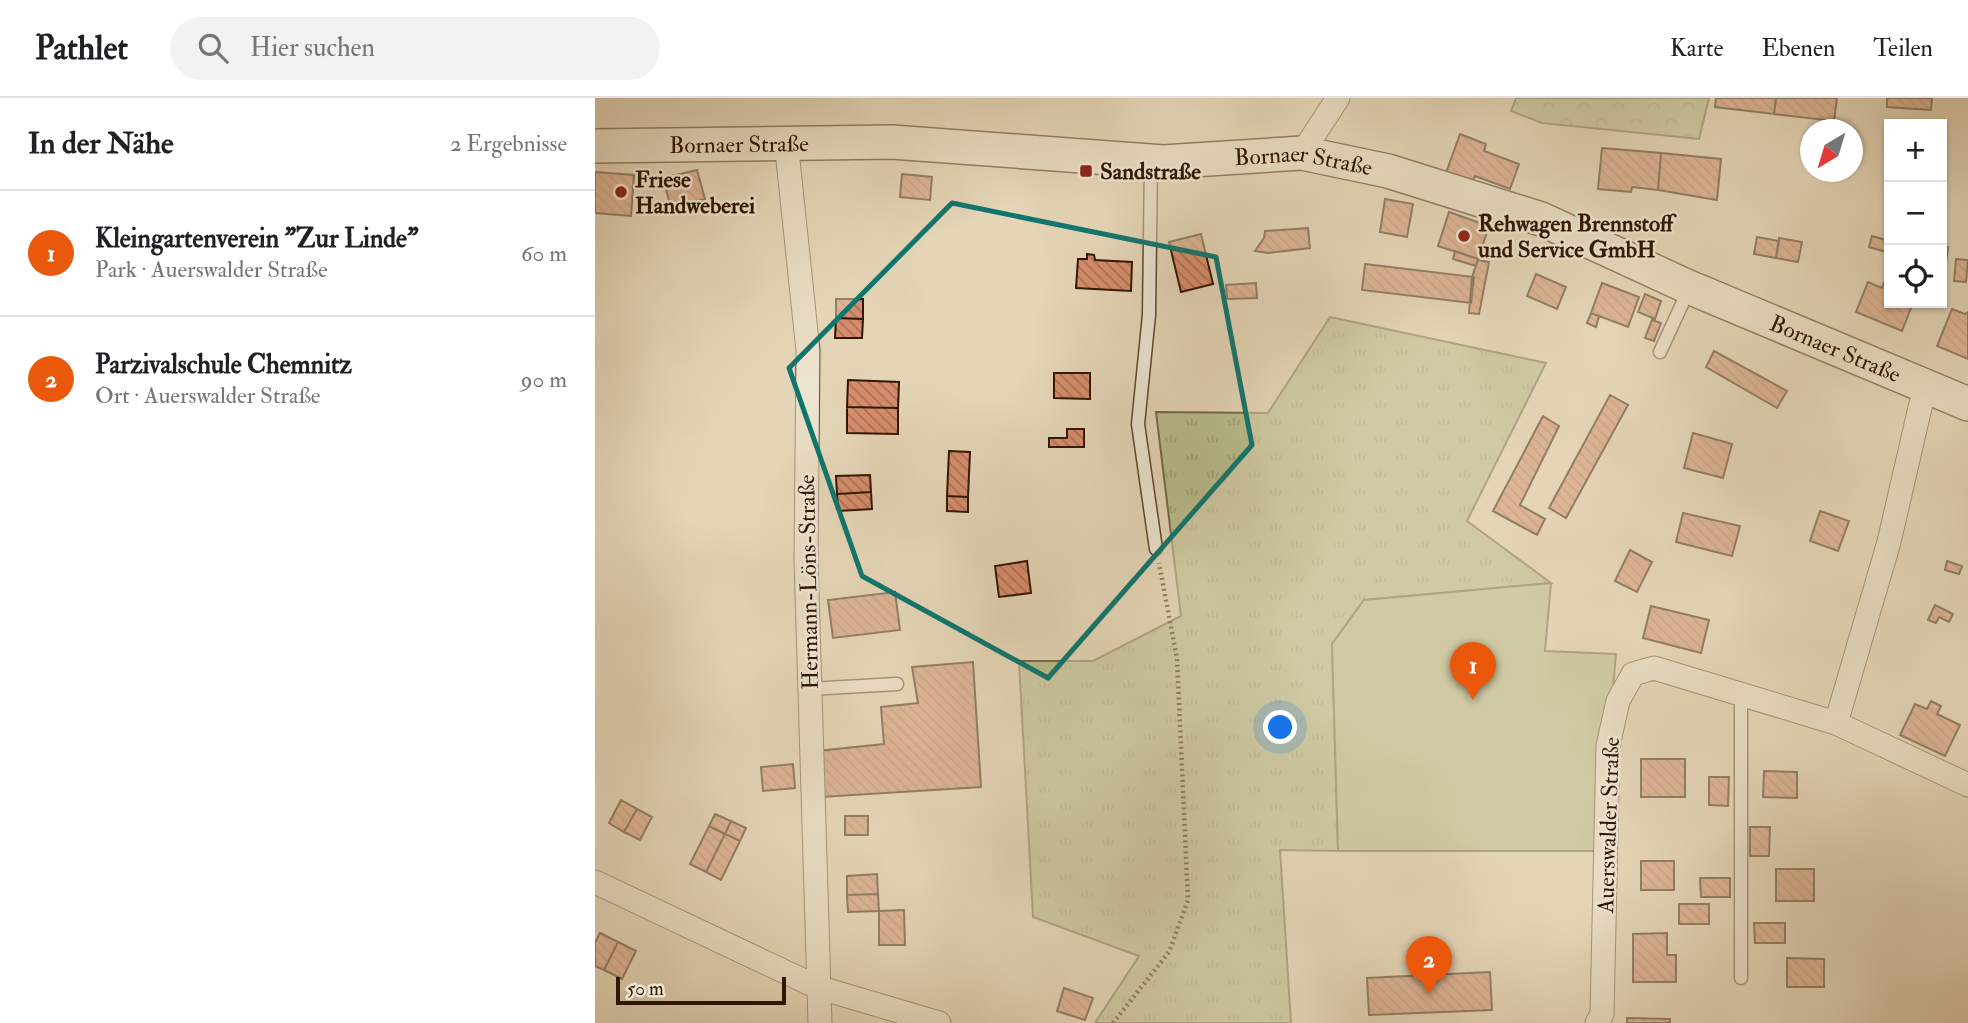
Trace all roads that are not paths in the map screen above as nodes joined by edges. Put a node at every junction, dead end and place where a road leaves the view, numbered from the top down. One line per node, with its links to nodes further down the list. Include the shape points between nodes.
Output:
1 (1338, 98): 4 (street)
2 (786, 141): 3 (main road, Bornaer Straße); 5 (main road, Bornaer Straße, via 892,142); 12 (street, Hermann-Löns-Straße, via 808,351)
3 (595, 146)
4 (1303, 153): 5 (main road, Bornaer Straße); 6 (main road, Bornaer Straße, via 1388,171 1541,219)
5 (1151, 161): 10 (lane, via 1149,315 1138,424)
6 (1690, 287): 7 (lane); 8 (main road, Bornaer Straße)
7 (1660, 352)
8 (1925, 386): 9 (main road, Bornaer Straße); 14 (street, via 1889,542)
9 (1968, 404)
10 (1156, 549)
11 (897, 684): 12 (lane)
12 (810, 689): 18 (street, Hermann-Löns-Straße)
13 (1741, 696): 14 (street, Auerswalder Straße); 17 (lane); 21 (street, Auerswalder Straße, via 1654,668 1633,674 1618,701 1608,746 1602,1014)
14 (1836, 723): 15 (street, Auerswalder Straße)
15 (1968, 785)
16 (595, 883): 18 (street)
17 (1741, 978)
18 (817, 987): 19 (street, Hermann-Löns-Straße); 20 (street)
19 (820, 1023)
20 (939, 1023)
21 (1597, 1023)

